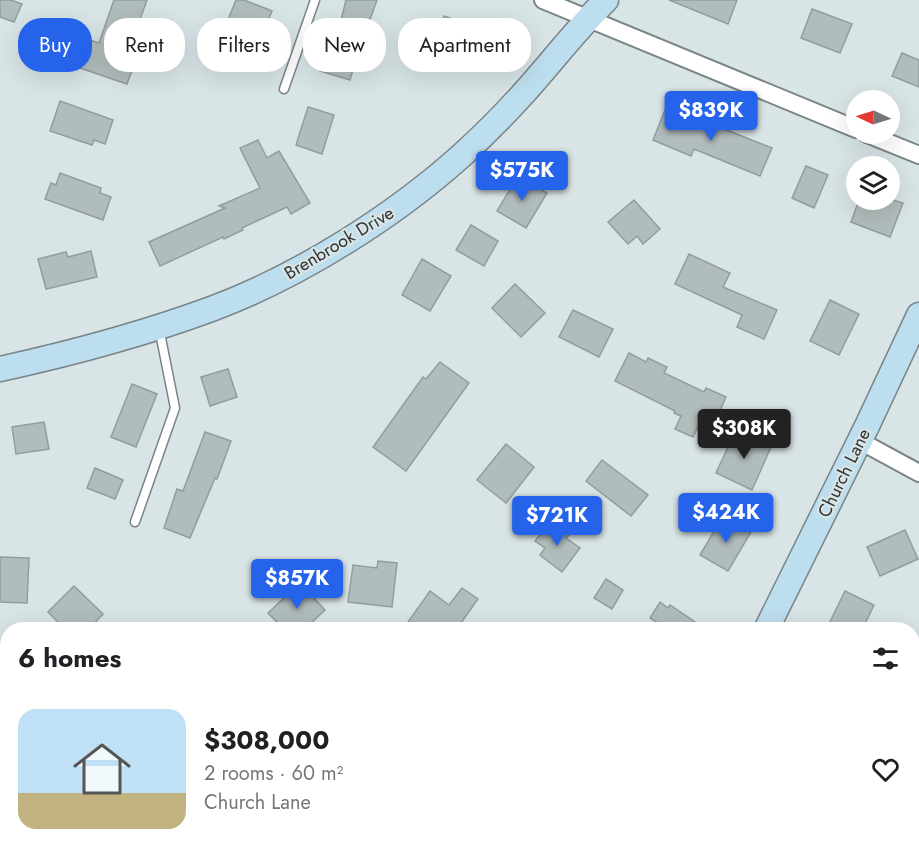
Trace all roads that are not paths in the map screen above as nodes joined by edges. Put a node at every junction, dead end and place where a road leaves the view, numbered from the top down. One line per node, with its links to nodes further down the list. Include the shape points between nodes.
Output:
1 (315, 0): 5 (lane)
2 (543, 0): 4 (street)
3 (606, 0): 4 (main road, Brenbrook Drive)
4 (588, 18): 6 (street); 10 (main road, Brenbrook Drive, via 521,97 460,157 397,208 287,275)
5 (284, 89)
6 (846, 125)
7 (892, 144): 8 (street)
8 (919, 155)
9 (919, 315): 12 (main road, Church Lane)
10 (159, 327): 11 (main road, Brenbrook Drive); 14 (lane, via 175,408)
11 (0, 369)
12 (860, 441): 13 (street); 15 (main road, Church Lane)
13 (919, 473)
14 (135, 522)
15 (770, 622)

